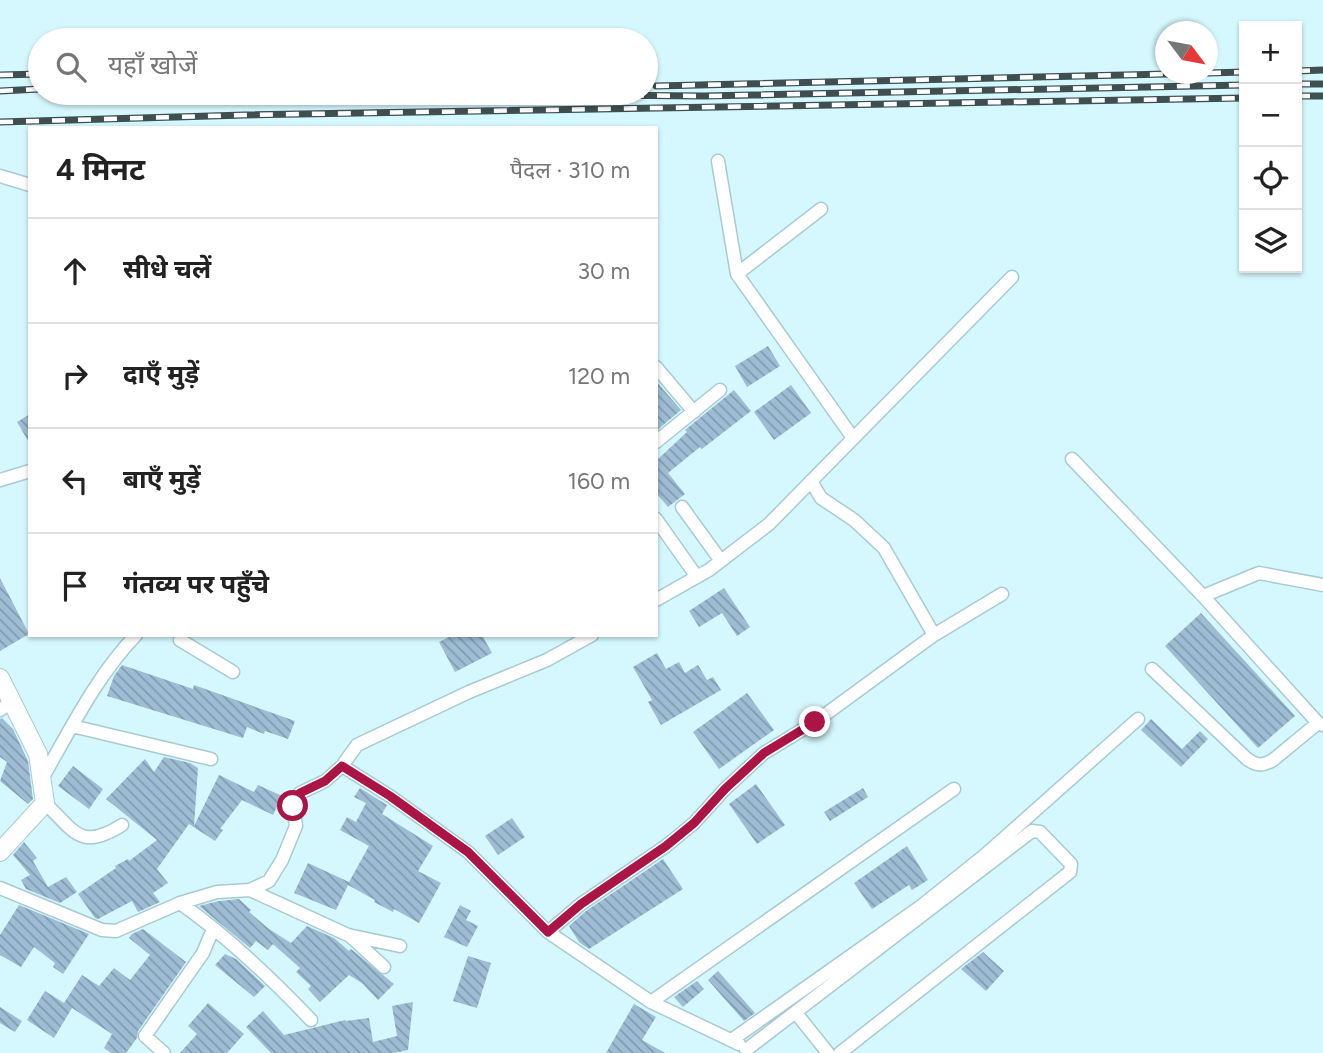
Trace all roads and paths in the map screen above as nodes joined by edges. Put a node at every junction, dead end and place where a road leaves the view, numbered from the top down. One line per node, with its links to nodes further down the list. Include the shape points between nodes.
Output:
1 (718, 161): 5 (street)
2 (0, 176): 3 (street)
3 (28, 184)
4 (821, 209): 5 (street)
5 (737, 274): 10 (street)
6 (1012, 277): 10 (street)
7 (658, 370): 9 (street)
8 (719, 390): 9 (street)
9 (694, 412): 11 (street)
10 (853, 438): 15 (street)
11 (658, 440)
12 (1072, 459): 22 (street)
13 (28, 472): 14 (street)
14 (0, 480)
15 (811, 481): 18 (street, via 769,524); 24 (street, via 821,498 884,548)
16 (682, 507): 18 (street)
17 (658, 522): 19 (street)
18 (721, 561): 19 (street)
19 (697, 577): 23 (street)
20 (1323, 585): 22 (street, via 1259,573)
21 (1002, 594): 24 (street)
22 (1203, 596): 33 (street)
23 (658, 599)
24 (934, 635): 46 (street, via 815,722 764,753 685,831)
25 (134, 637): 34 (street)
26 (181, 637): 29 (street)
27 (588, 637): 36 (street, via 357,745)
28 (1152, 669): 33 (street, via 1255,765 1273,760)
29 (233, 672)
30 (0, 678): 31 (street)
31 (6, 705): 37 (street, via 38,754)
32 (1138, 719): 53 (street, via 920,907)
33 (1320, 724)
34 (72, 726): 35 (street); 37 (street)
35 (211, 759)
36 (342, 766): 43 (street, via 300,793 293,806 296,826 282,860 269,881); 46 (street, via 468,852)
37 (43, 777): 39 (street)
38 (954, 789): 50 (street)
39 (45, 803): 40 (street, via 78,835 91,839); 41 (street)
40 (122, 825)
41 (0, 852)
42 (0, 888): 44 (street, via 102,930 116,931)
43 (250, 890): 44 (street, via 216,892); 47 (street)
44 (180, 903): 45 (street)
45 (213, 929): 52 (street); 55 (street, via 203,953 145,1036)
46 (548, 932): 50 (street)
47 (348, 935): 48 (street); 49 (street)
48 (400, 946)
49 (384, 967)
50 (651, 1002): 53 (street)
51 (796, 1013): 54 (street); 56 (street); 57 (street, via 1032,831 1040,832 1071,864 1070,872)
52 (311, 1020)
53 (733, 1039): 54 (street)
54 (748, 1052)
55 (164, 1053)
56 (828, 1053)
57 (840, 1053)

